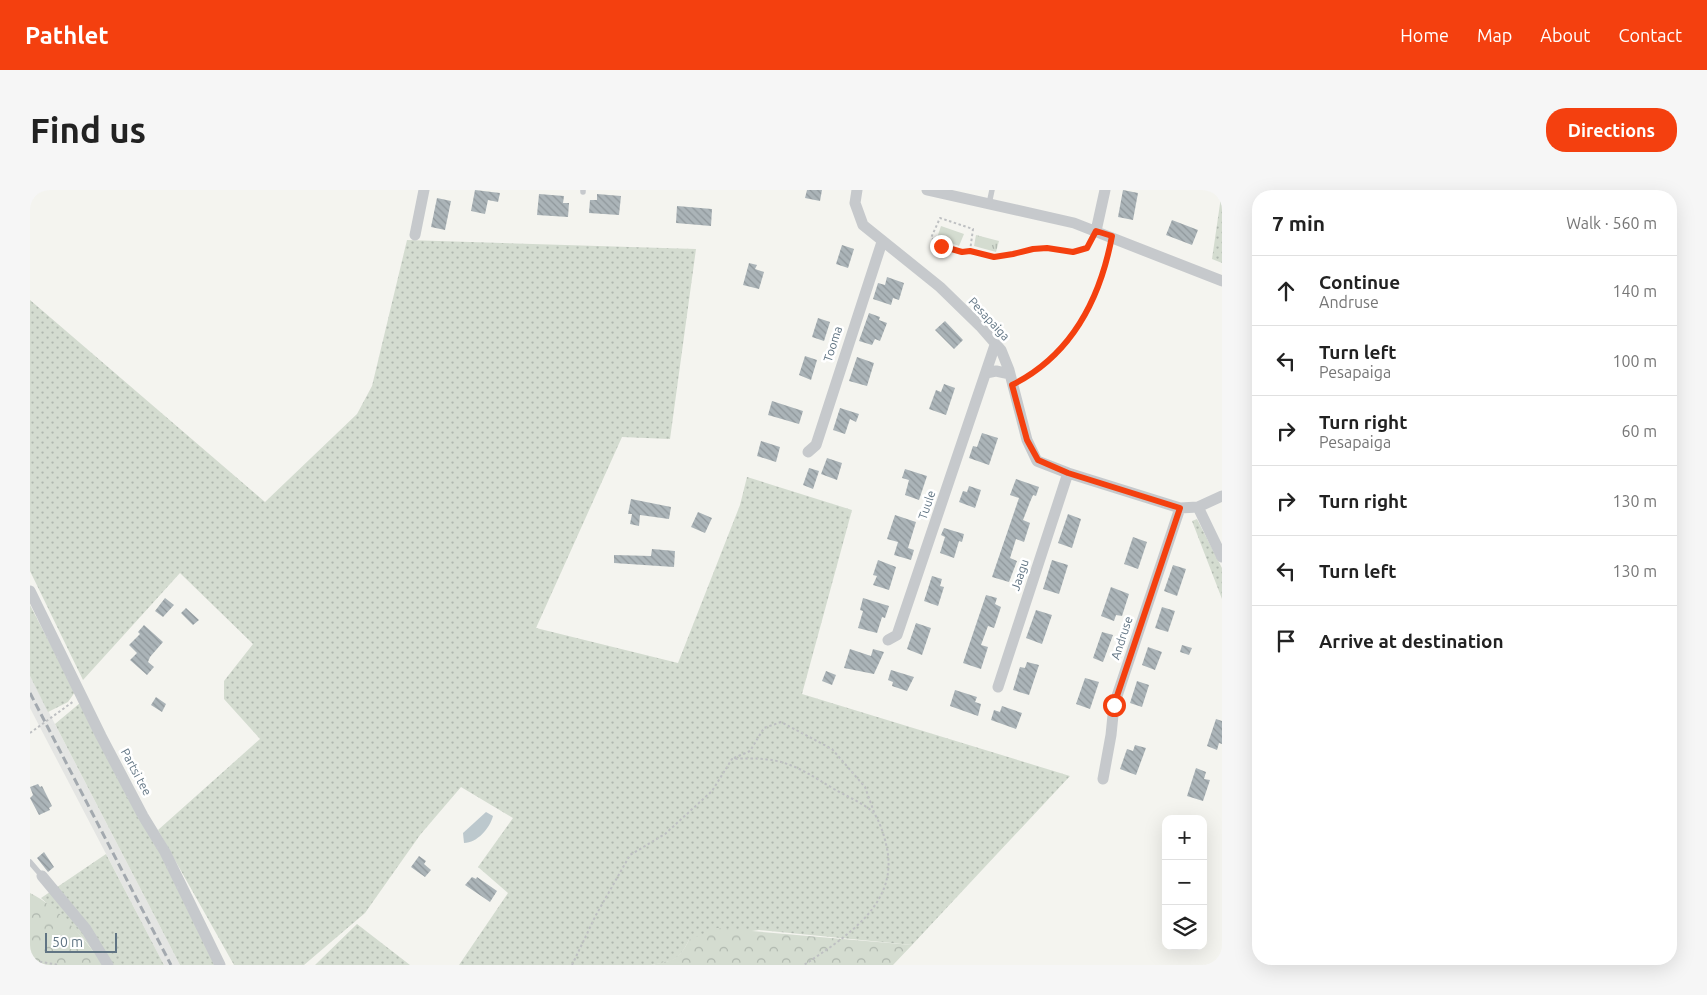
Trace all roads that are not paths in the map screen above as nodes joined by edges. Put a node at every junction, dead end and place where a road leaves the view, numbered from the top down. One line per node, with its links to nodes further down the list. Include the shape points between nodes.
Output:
1 (424, 190): 8 (street)
2 (857, 190): 9 (street, Pesapaiga, via 855,203 863,225)
3 (927, 190): 6 (street)
4 (992, 190): 6 (lane)
5 (1105, 190): 7 (street)
6 (988, 204): 7 (street)
7 (1096, 231): 10 (street)
8 (415, 234)
9 (882, 242): 11 (street, Pesapaiga, via 940,287); 14 (street, Tooma, via 816,445)
10 (1222, 281)
11 (995, 345): 12 (street, Tuule); 13 (street, Pesapaiga, via 1001,350)
12 (986, 373): 13 (street, via 996,371); 21 (street, Tuule, via 897,636)
13 (1011, 380): 15 (street, Pesapaiga, via 1027,440 1038,460)
14 (808, 452)
15 (1068, 473): 18 (street, Pesapaiga); 22 (street, Jaagu)
16 (1222, 496): 17 (street, Pesapaiga)
17 (1198, 507): 18 (street, Pesapaiga); 19 (street)
18 (1180, 508): 23 (street, Andruse, via 1114,705)
19 (1222, 557)
20 (30, 591): 27 (street, Partsi tee, via 122,776 166,852)
21 (888, 640)
22 (998, 686)
23 (1103, 779)
24 (30, 862): 25 (lane)
25 (42, 876): 26 (street, via 86,929)
26 (108, 965)
27 (220, 965)

